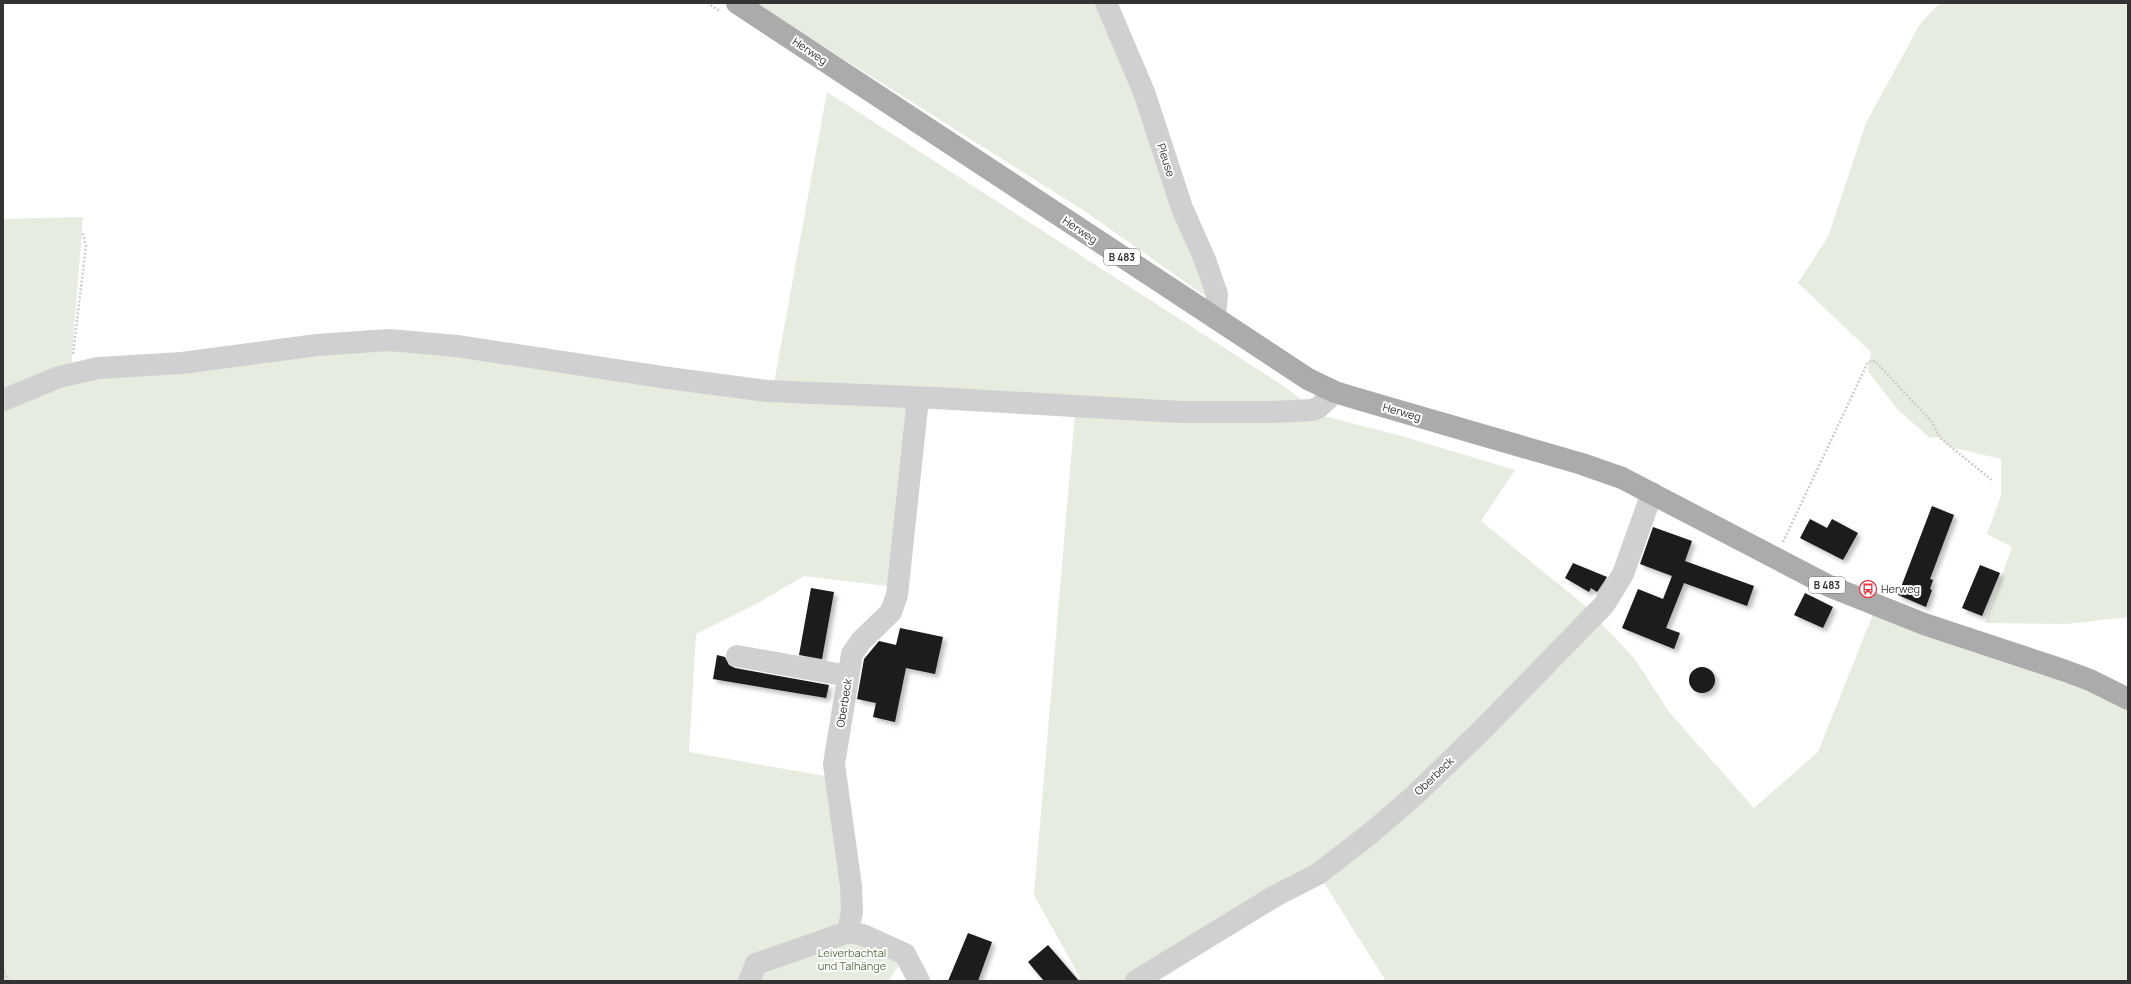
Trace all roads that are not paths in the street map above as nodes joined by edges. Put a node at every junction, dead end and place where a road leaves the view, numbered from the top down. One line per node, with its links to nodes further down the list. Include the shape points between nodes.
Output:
1 (737, 3): 3 (main road, Herweg / B 483)
2 (1106, 3): 3 (street, Pleuse, via 1144,92 1182,208 1215,287 1217,294)
3 (1214, 318): 4 (main road, Herweg / B 483, via 1308,379)
4 (1335, 392): 5 (street, via 1318,408 1312,410 1231,413 1162,412); 7 (main road, Herweg / B 483, via 1582,464 1622,478)
5 (918, 398): 6 (street, via 767,391 457,346 389,340 324,344 202,361 98,368 59,377); 9 (street, Oberbeck, via 897,595 891,612 861,641 852,654)
6 (3, 400)
7 (1652, 493): 10 (main road, Herweg / B 483, via 1829,586 1886,610 2056,667); 14 (street, Oberbeck, via 1623,574 1604,605 1415,795 1318,874 1275,896)
8 (737, 656): 9 (street)
9 (848, 676): 11 (street, Oberbeck, via 834,764 851,886 852,912)
10 (2128, 699)
11 (848, 932): 12 (street, via 756,964); 13 (street, via 862,935 905,954)
12 (749, 981)
13 (919, 981)
14 (1136, 981)

